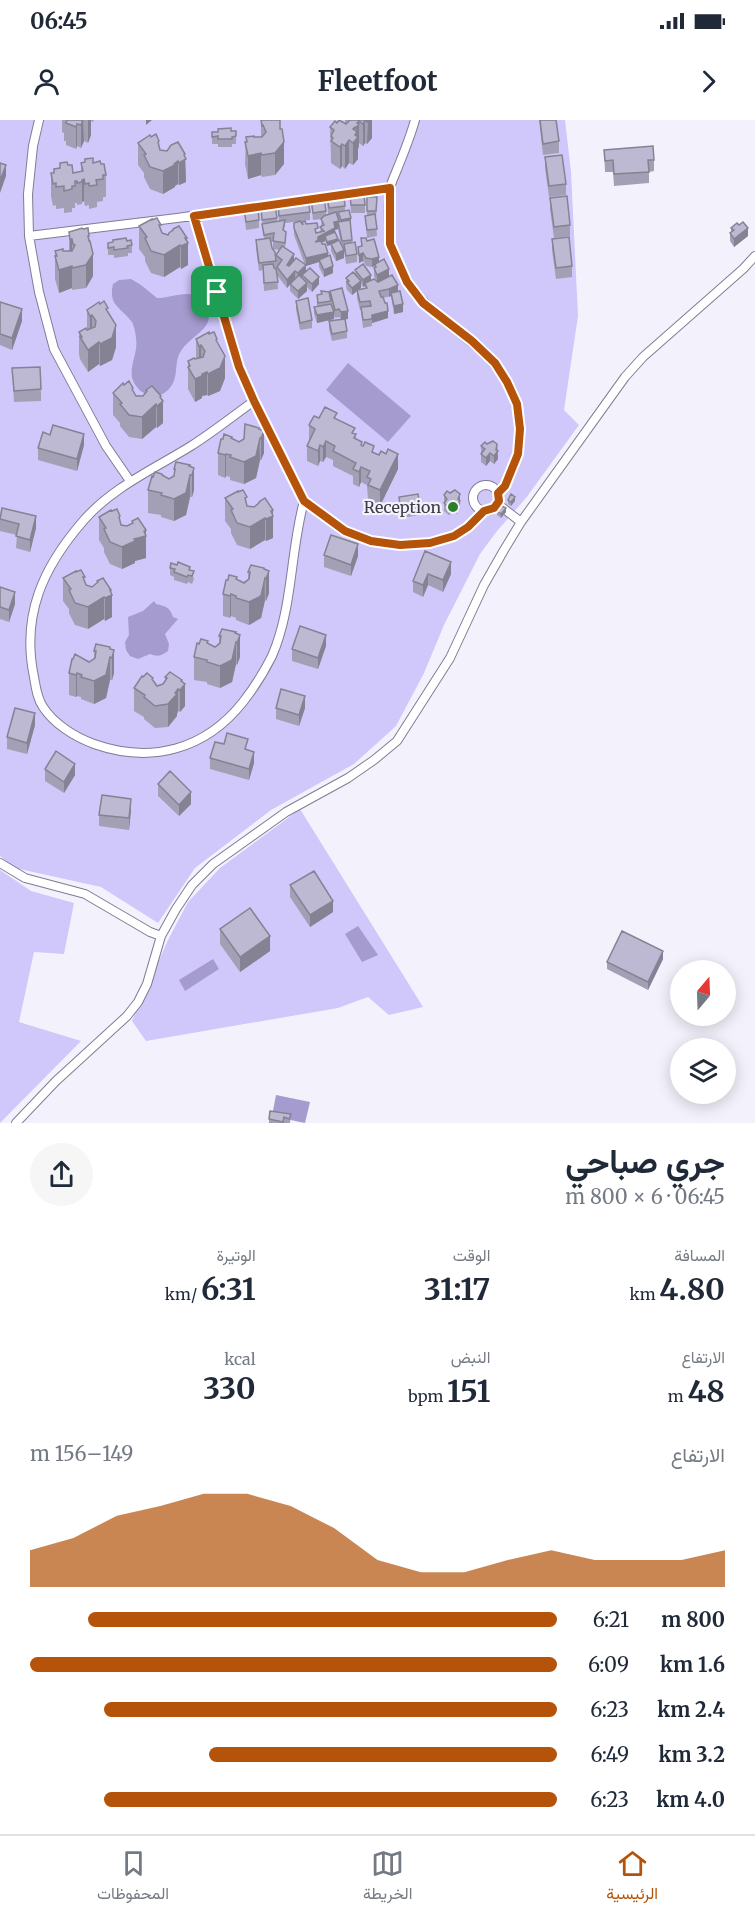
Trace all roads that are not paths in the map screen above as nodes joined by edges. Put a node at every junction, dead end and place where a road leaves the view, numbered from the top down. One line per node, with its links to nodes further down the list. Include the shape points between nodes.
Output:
1 (39, 120): 5 (street, via 27,194)
2 (415, 120): 3 (street)
3 (390, 188): 4 (street); 9 (street, via 390,244 407,282 423,303 495,363 517,404 518,454)
4 (194, 216): 5 (street); 7 (street, via 239,367)
5 (29, 236): 8 (street, via 54,349 106,446)
6 (755, 256): 13 (street, via 625,377)
7 (254, 401): 8 (street, via 192,445); 10 (street)
8 (130, 481): 10 (street, via 85,519 60,550 43,579 30,635 29,656 43,707 71,734 113,751 141,754 186,746 214,730 242,703 272,655 288,598)
9 (498, 493): 11 (street); 12 (street, via 485,484 476,489 473,499)
10 (304, 501): 12 (street, via 345,531 371,541 400,545 454,536)
11 (498, 504): 12 (street); 13 (street)
12 (484, 511)
13 (521, 522): 15 (street, via 484,585 450,658 397,741 348,778 286,812 213,864 192,885)
14 (0, 863): 15 (street, via 25,878 85,894)
15 (161, 936): 16 (street, via 147,984 133,1009)
16 (16, 1123)

